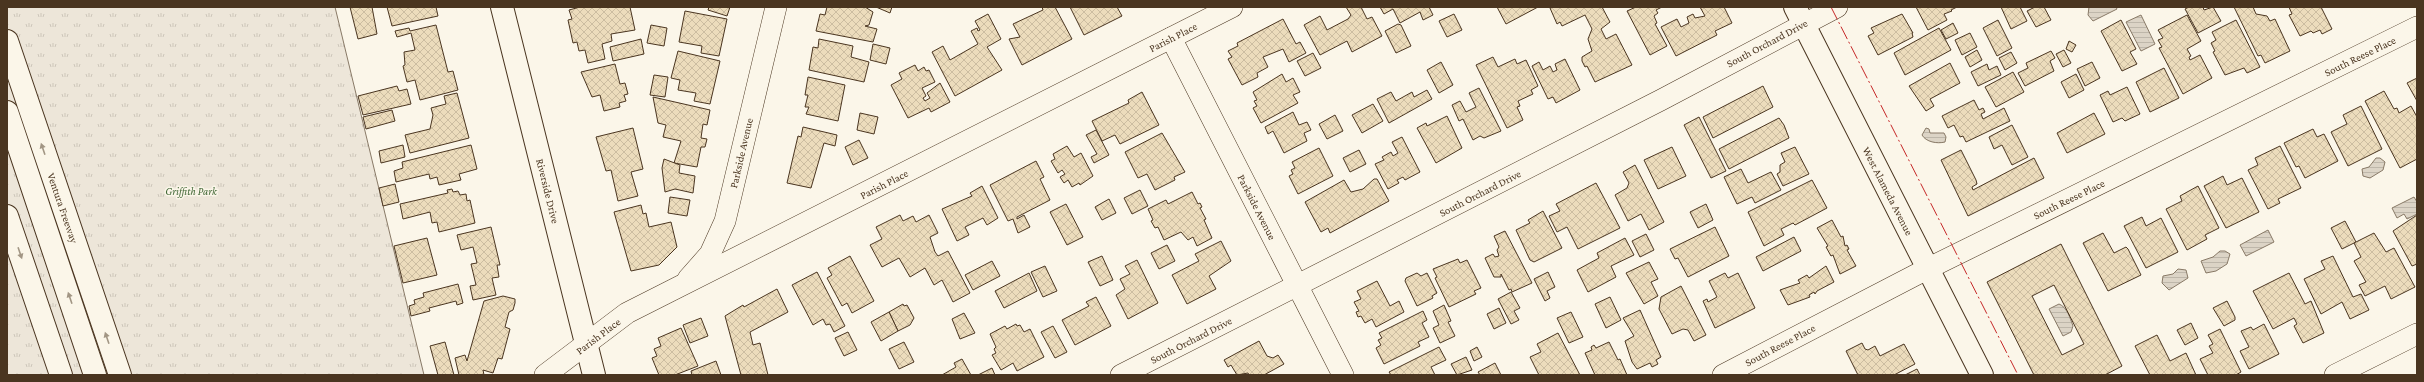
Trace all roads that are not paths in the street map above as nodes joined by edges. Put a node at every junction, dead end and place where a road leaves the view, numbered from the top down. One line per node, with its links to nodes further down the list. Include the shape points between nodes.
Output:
1 (502, 7): 16 (main road, Riverside Drive)
2 (776, 7): 14 (street, Parkside Avenue, via 725,221 710,254)
3 (1232, 7): 7 (street, Parish Place)
4 (1837, 7): 5 (street, South Orchard Drive)
5 (1800, 15): 12 (main road, West Alameda Avenue); 13 (street, South Orchard Drive, via 1661,100)
6 (2417, 27): 12 (street, South Reese Place)
7 (1171, 38): 13 (street, Parkside Avenue); 14 (street, Parish Place)
8 (7, 40): 20 (main road, Ventura Freeway, one-way to 8)
9 (7, 112): 19 (main road, one-way to 9)
10 (7, 154): 18 (main road)
11 (7, 216): 17 (main road, one-way to 17)
12 (1927, 269): 25 (street, South Reese Place); 26 (main road, West Alameda Avenue)
13 (1297, 286): 23 (street, South Orchard Drive); 24 (street, Parkside Avenue)
14 (680, 287): 16 (street, Parish Place, via 627,313)
15 (2417, 334): 27 (street)
16 (587, 344): 21 (street, Parish Place); 22 (main road, Riverside Drive)
17 (61, 375)
18 (81, 375)
19 (95, 375)
20 (120, 375)
21 (545, 375)
22 (594, 375)
23 (1121, 375)
24 (1343, 375)
25 (1723, 375)
26 (1982, 375)
27 (2335, 375)

